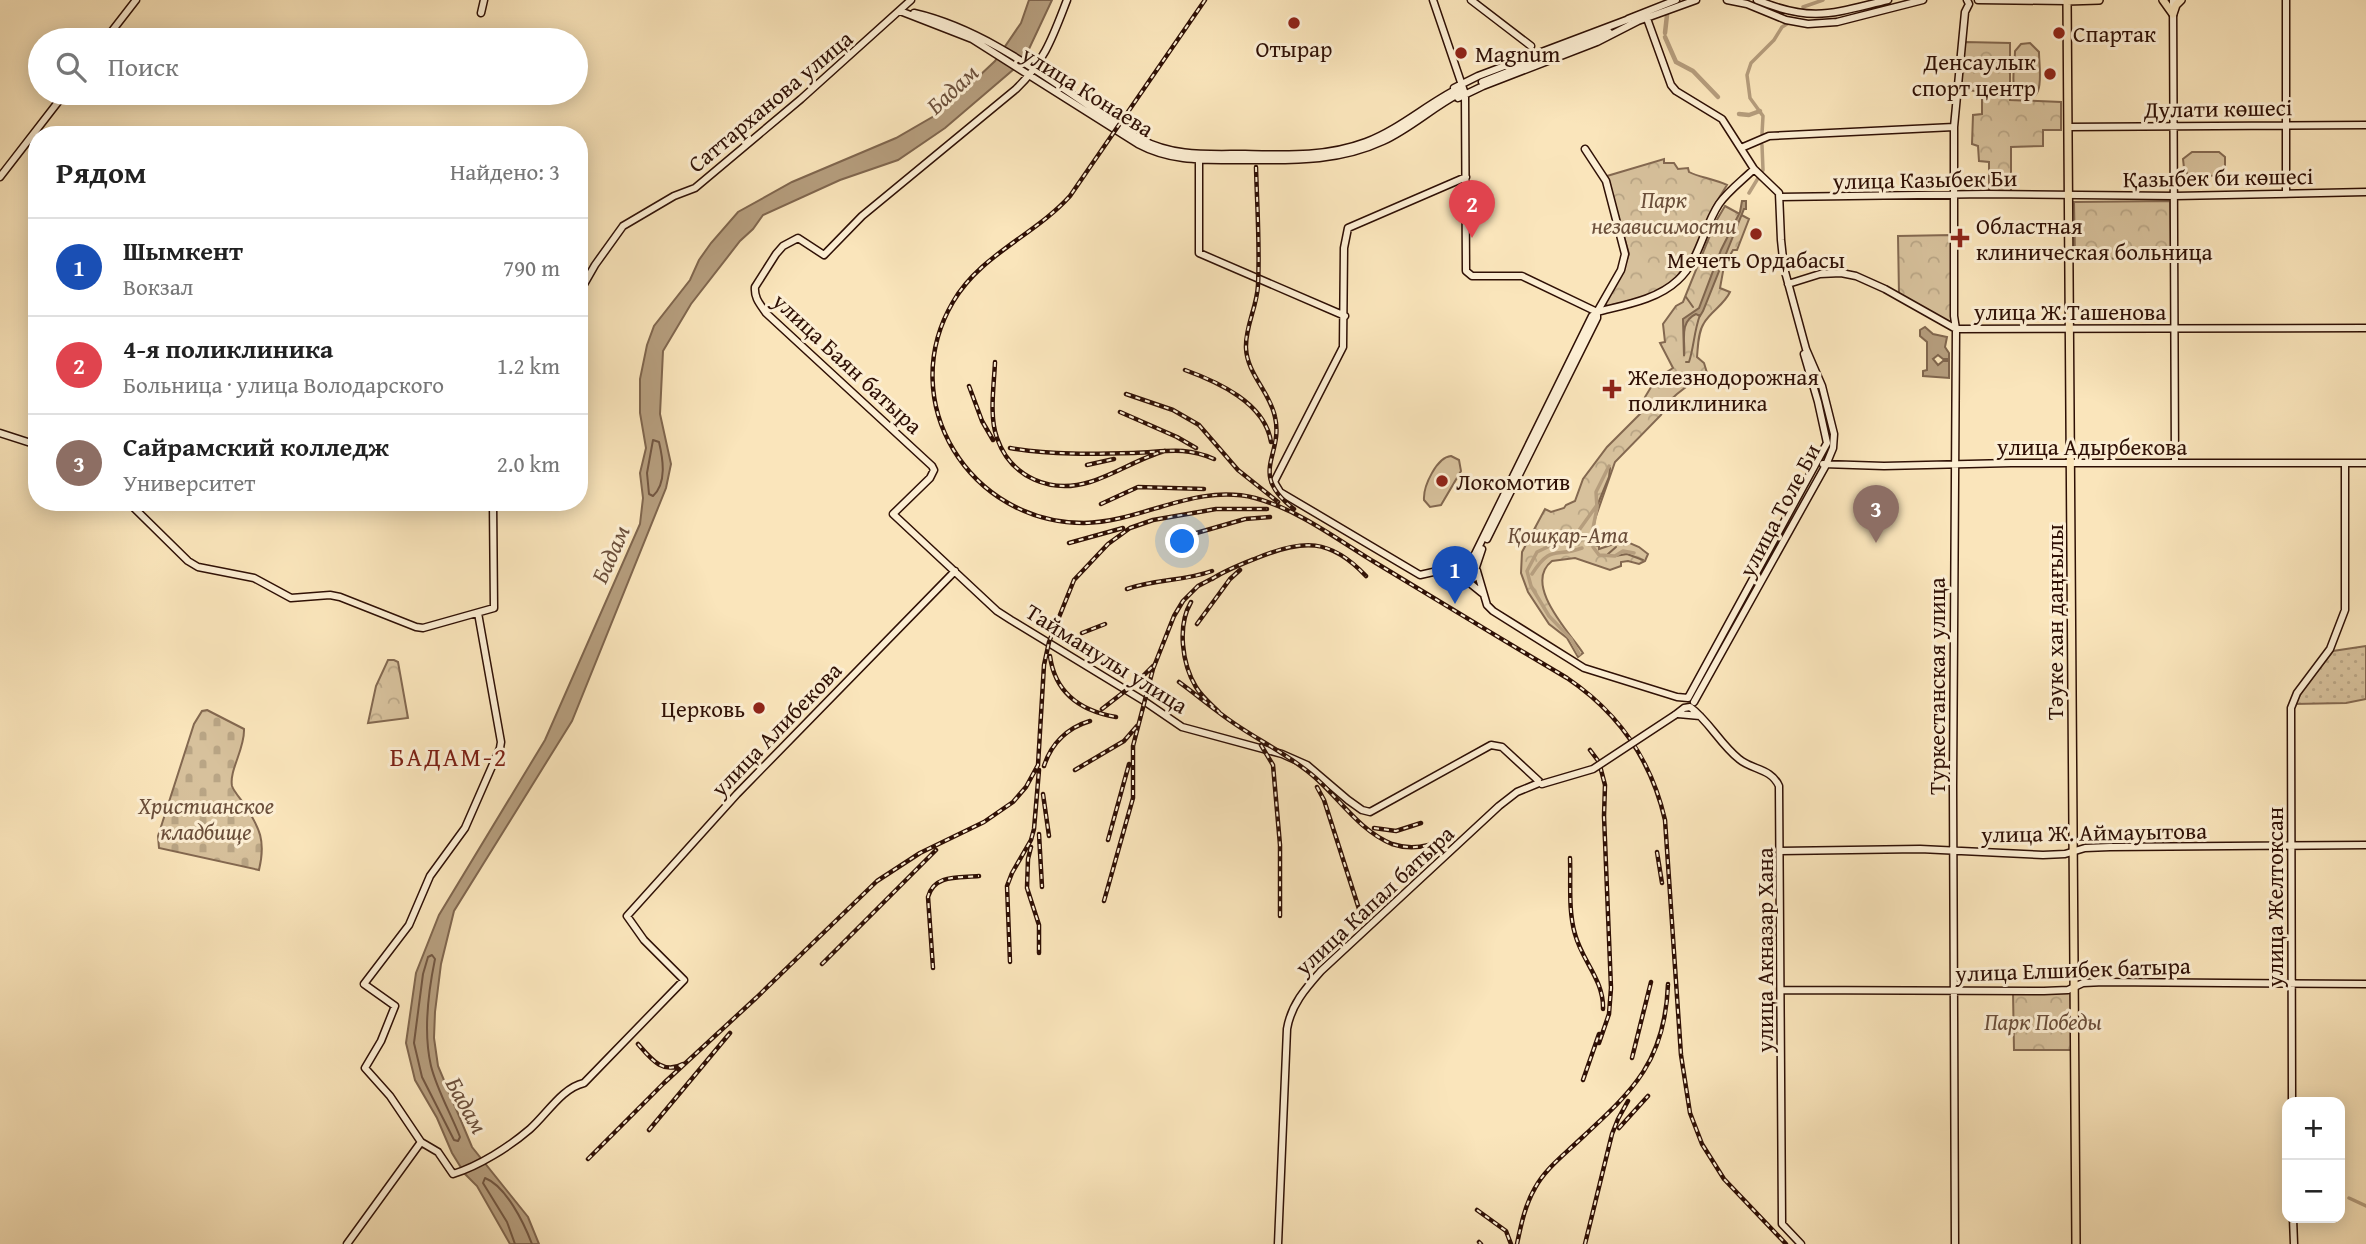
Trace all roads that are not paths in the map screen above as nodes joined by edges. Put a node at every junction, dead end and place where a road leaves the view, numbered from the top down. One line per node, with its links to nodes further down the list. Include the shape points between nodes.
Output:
1 (136, 0): 38 (street)
2 (484, 0): 30 (street)
3 (911, 0): 27 (street, Саттарханова улица); 32 (street)
4 (1067, 0): 42 (street, via 1047,50)
5 (1433, 0): 44 (street)
6 (1471, 0): 41 (street)
7 (1653, 0): 28 (street)
8 (1676, 0): 28 (street)
9 (1696, 0): 28 (street)
10 (1727, 0): 34 (street)
11 (1739, 0): 34 (street)
12 (1757, 0): 35 (street)
13 (1764, 0): 14 (street, via 1796,11 1816,12)
14 (1876, 0)
15 (1888, 0): 35 (street)
16 (1923, 0): 17 (street); 36 (street)
17 (1929, 0)
18 (1967, 0): 29 (street, Туркестанская улица)
19 (1979, 0): 26 (street); 29 (street)
20 (2099, 0): 25 (main road)
21 (2163, 0): 31 (main road)
22 (2173, 0): 31 (street)
23 (2181, 0): 31 (main road)
24 (2286, 0): 47 (street)
25 (2077, 1): 26 (main road)
26 (2068, 2): 52 (main road, Тәуке хан даңғылы)
27 (901, 10): 32 (street, улица Конаева); 40 (street, улица Конаева); 72 (street, Саттарханова улица, via 695,188 626,224)
28 (1660, 10): 33 (street); 39 (street)
29 (1965, 12): 51 (street, Туркестанская улица)
30 (481, 13)
31 (2173, 14): 50 (street)
32 (922, 15): 40 (street, улица Конаева)
33 (1646, 15): 37 (street); 39 (street)
34 (1785, 18): 35 (street); 36 (street, via 1808,24)
35 (1820, 18): 36 (street)
36 (1845, 18)
37 (1630, 23): 39 (street, via 1646,25); 44 (street); 44 (street, via 1544,63)
38 (114, 28)
39 (1653, 34): 54 (street, via 1671,85 1717,115)
40 (987, 44): 42 (street, улица Конаева)
41 (1531, 46)
42 (1030, 71): 43 (street, улица Конаева); 45 (street); 56 (street, улица Конаева, via 1154,147)
43 (1048, 86): 45 (street, via 1034,82); 56 (street, улица Конаева, via 1152,152 1179,159)
44 (1463, 88): 56 (street, via 1349,145 1303,152 1213,152); 57 (street, улица Конаева, via 1403,131 1352,153 1303,161); 57 (street, via 1448,104 1395,138 1353,155 1303,164); 60 (street)
45 (1016, 89): 91 (street, улица Баян батыра, via 862,216 824,255 798,238 783,246 755,287 754,294 766,313 934,470)
46 (56, 105): 49 (street)
47 (2284, 125): 48 (street, Дулати көшесі); 50 (street, Дулати көшесі); 63 (street)
48 (2366, 125)
49 (39, 126)
50 (2174, 126): 52 (street, Дулати көшесі); 67 (street)
51 (1954, 127): 54 (street, via 1769,136); 64 (street, Туркестанская улица)
52 (2069, 127): 66 (main road, Тәуке хан даңғылы)
53 (28, 141): 59 (street)
54 (1741, 148): 58 (street)
55 (1585, 149): 74 (street, via 1606,181 1625,254)
56 (1201, 157): 57 (street, улица Конаева); 75 (street, via 1199,253)
57 (1231, 160)
58 (1755, 170): 61 (street); 74 (street, via 1719,204 1680,279 1645,299)
59 (0, 177)
60 (1466, 177): 74 (street, via 1466,271 1472,276 1522,276); 75 (street, via 1348,229)
61 (1774, 187): 68 (street); 69 (street)
62 (2366, 192): 63 (street, Қазыбек би көшесі)
63 (2286, 194): 67 (street, Қазыбек би көшесі)
64 (1953, 195): 65 (street, улица Казыбек Би); 69 (street, улица Казыбек Би); 70 (street, Туркестанская улица)
65 (1963, 195): 66 (street, улица Казыбек Би); 70 (street)
66 (2069, 196): 67 (street, Қазыбек би көшесі); 79 (main road, Тәуке хан даңғылы)
67 (2175, 196): 77 (street)
68 (1780, 197): 69 (street, улица Казыбек Би); 71 (street, улица Толе Би)
69 (1794, 197): 71 (street)
70 (1953, 205): 76 (street, Туркестанская улица)
71 (1780, 206): 73 (street, улица Толе Би)
72 (588, 279)
73 (1788, 284): 76 (street, улица Ж.Ташенова, via 1820,274 1856,276); 82 (street, улица Толе Би, via 1826,434); 87 (street, улица Толе Би, via 1830,418 1834,443)
74 (1597, 312): 92 (street); 93 (street)
75 (1345, 316): 94 (street, via 1343,347 1274,481 1280,492 1420,575)
76 (1956, 328): 79 (street, улица Ж.Ташенова); 88 (street, Туркестанская улица)
77 (2174, 328): 78 (street, улица Ж.Ташенова); 79 (street, улица Ж.Ташенова); 83 (street)
78 (2366, 328)
79 (2071, 329): 86 (main road, Тәуке хан даңғылы)
80 (0, 433): 81 (street)
81 (28, 442)
82 (1818, 463): 87 (street, улица Адырбекова); 97 (street, улица Толе Би)
83 (2175, 463): 84 (street, улица Адырбекова); 86 (street, улица Адырбекова)
84 (2345, 463): 85 (street, улица Адырбекова); 107 (street, улица Желтоксан, via 2345,610 2330,649 2291,708)
85 (2366, 463)
86 (2071, 464): 88 (street, улица Адырбекова); 110 (main road, Тәуке хан даңғылы); 110 (main road, Тәуке хан даңғылы)
87 (1826, 465): 88 (street, улица Адырбекова); 99 (street, улица Толе Би)
88 (1954, 465): 109 (street, Туркестанская улица)
89 (137, 511): 100 (street, via 193,565 254,578 292,598 340,597 424,628)
90 (493, 511): 100 (street, via 494,608)
91 (893, 514): 95 (street, Тайманулы улица)
92 (1466, 564): 93 (street); 94 (street); 96 (street, via 1461,571)
93 (1476, 568): 96 (street, via 1474,579); 98 (street)
94 (1452, 569): 96 (street)
95 (955, 571): 105 (street, Тайманулы улица, via 1011,621 1182,727 1307,765 1366,812 1492,745 1502,747); 117 (street, улица Алибекова, via 745,785 627,916 684,980 584,1083 574,1085 530,1129 490,1156 453,1174 438,1152)
96 (1464, 579): 98 (street)
97 (1753, 580): 99 (street); 101 (street, улица Толе Би)
98 (1478, 585): 102 (street, via 1493,611 1584,668)
99 (1759, 585): 101 (street, улица Толе Би)
100 (478, 613): 117 (street, via 500,747 465,828 430,876 409,925 364,984 395,1006 365,1068)
101 (1733, 622): 102 (street, улица Толе Би)
102 (1688, 703): 103 (street, улица Толе Би); 104 (street, улица Акназар Хана)
103 (1677, 715): 104 (street); 105 (street, улица Толе Би, bridge, via 1593,769)
104 (1701, 716): 108 (street, улица Акназар Хана, via 1740,760 1777,781)
105 (1541, 784): 120 (street, улица Капал батыра, via 1517,792 1499,806 1321,971 1298,998 1287,1029)
106 (2366, 845): 107 (street, улица Ж. Аймауытова)
107 (2291, 846): 110 (street, улица Ж. Аймауытова, via 2110,847); 111 (street, улица Желтоксан)
108 (1780, 851): 109 (street, улица Ж. Аймауытова); 114 (street, улица Акназар Хана)
109 (1955, 851): 110 (street, улица Ж. Аймауытова); 115 (street, Туркестанская улица)
110 (2073, 852): 113 (main road, Тәуке хан даңғылы)
111 (2292, 983): 112 (street, улица Елшибек батыра); 113 (street, улица Елшибек батыра, via 2104,982); 116 (street, улица Желтоксан)
112 (2366, 984)
113 (2075, 987): 115 (street, улица Елшибек батыра); 123 (main road, Тәуке хан даңғылы)
114 (1782, 990): 115 (street, улица Елшибек батыра); 121 (street, улица Акназар Хана, via 1782,1224)
115 (1953, 990): 122 (street, Туркестанская улица)
116 (2292, 1097)
117 (421, 1142): 119 (street)
118 (2294, 1223): 124 (street)
119 (347, 1244)
120 (1278, 1244)
121 (1801, 1244)
122 (1955, 1244)
123 (2077, 1244)
124 (2294, 1244)

